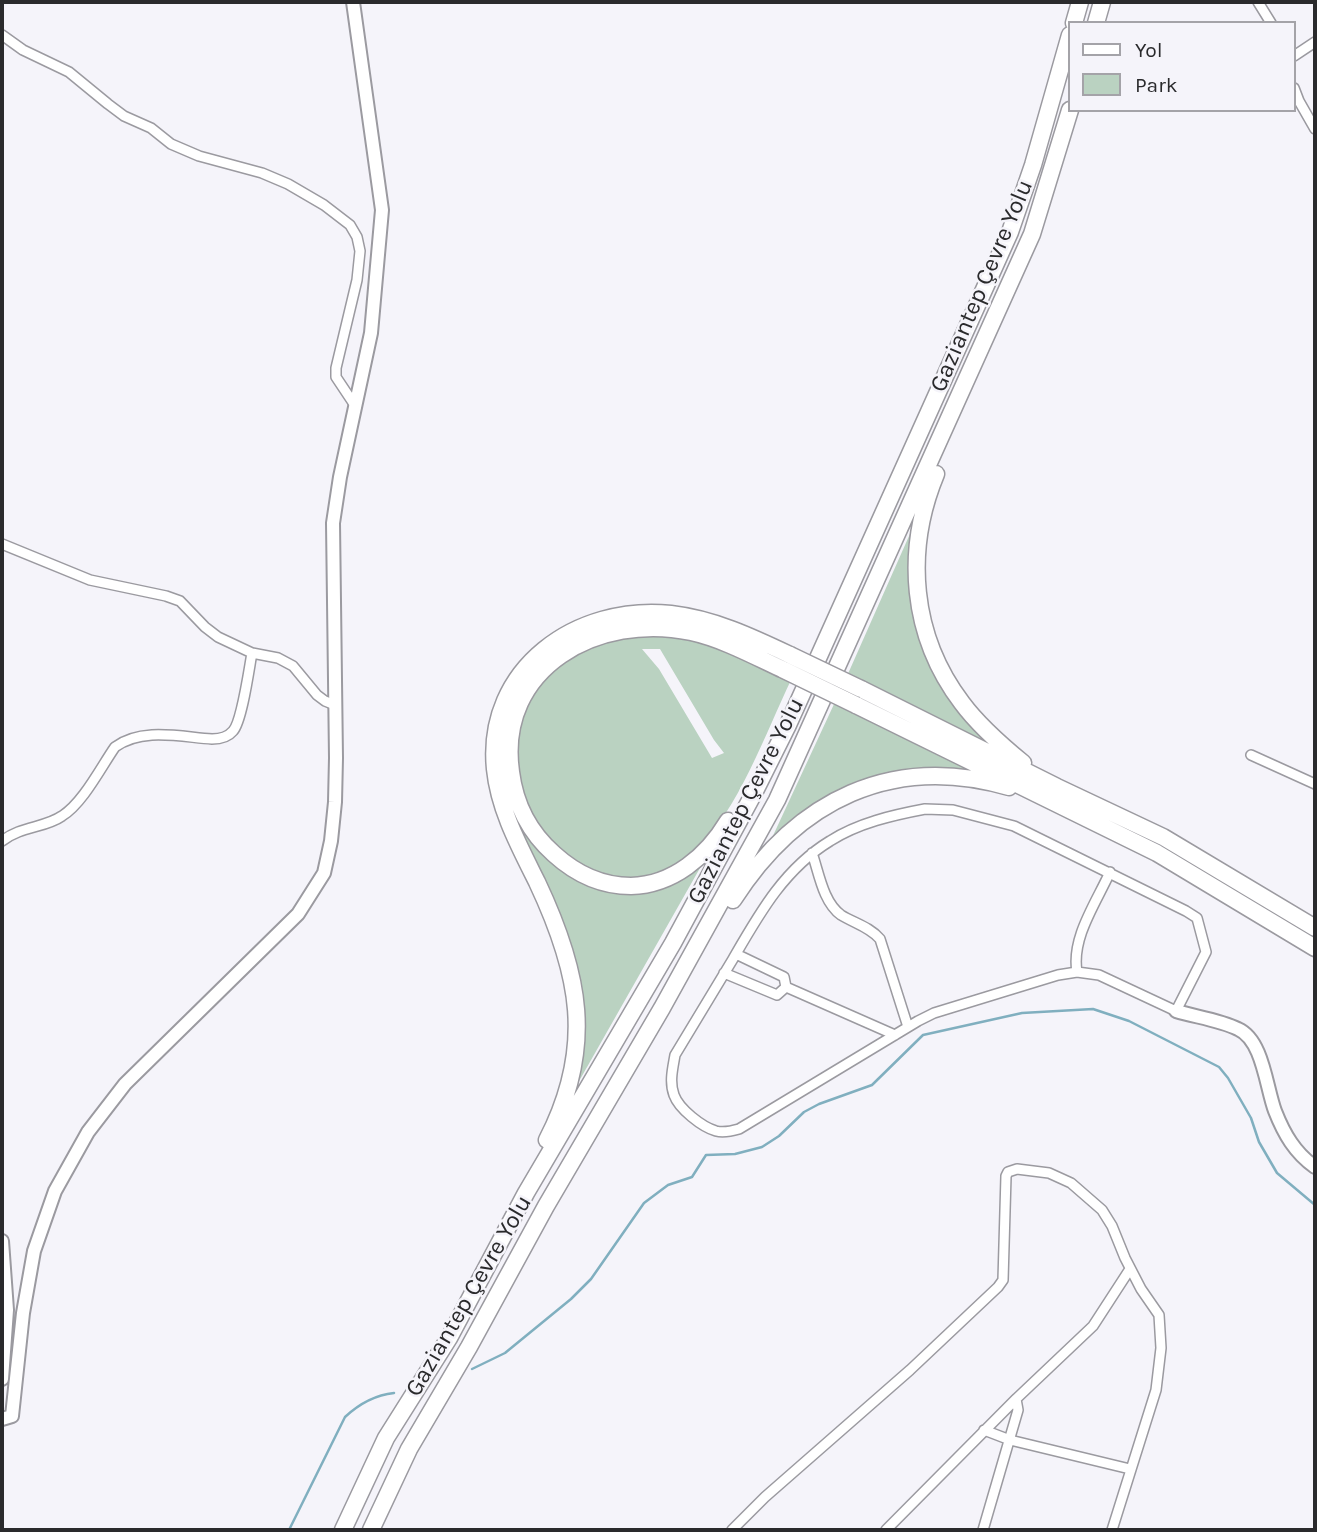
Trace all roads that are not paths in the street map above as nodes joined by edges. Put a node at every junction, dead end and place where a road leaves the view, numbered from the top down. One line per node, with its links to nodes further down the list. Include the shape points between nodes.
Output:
1 (353, 2): 16 (street, via 382,210 371,333)
2 (1080, 2): 5 (highway)
3 (1102, 2): 6 (highway)
4 (1258, 2): 7 (street)
5 (1075, 21)
6 (1097, 21)
7 (1269, 21)
8 (2, 35): 16 (street, via 69,72 124,116 151,128 171,144 288,184 350,226 357,237 359,260 336,368)
9 (1315, 42): 11 (street)
10 (1068, 43): 21 (highway, Gaziantep Çevre Yolu, via 1010,232)
11 (1296, 55)
12 (1296, 93): 14 (street)
13 (1069, 112): 15 (highway, Gaziantep Çevre Yolu, via 1032,234)
14 (1315, 129)
15 (956, 406): 24 (highway, via 916,547 919,608 926,632 948,681 993,738); 30 (highway, Gaziantep Çevre Yolu, via 807,738)
16 (356, 407): 20 (street, via 333,523)
17 (2, 544): 18 (street, via 90,580 180,601 218,637)
18 (252, 653): 20 (street, via 293,666 317,695); 25 (street, via 233,732 212,739 145,735 121,742 64,816 17,831)
19 (787, 662): 21 (highway, via 692,632 651,628 629,629 573,646 542,669 517,708 509,748 512,780 530,828 557,857 588,878 640,886 678,873 711,846); 24 (highway, bridge, via 1057,787); 39 (highway, via 711,622 670,614 626,615 561,637 530,662 509,689 496,732 498,788 563,941 577,1022 566,1097 534,1161)
20 (335, 705): 44 (street, via 335,802 324,873 298,914 125,1084 89,1132 55,1191 34,1251 12,1416)
21 (787, 727): 39 (highway, Gaziantep Çevre Yolu, via 673,943)
22 (1251, 755): 23 (street)
23 (1315, 784)
24 (1098, 814): 28 (highway, via 1182,848); 29 (highway); 30 (highway, via 968,778 914,777 877,783 819,809 782,838)
25 (2, 841)
26 (812, 853): 27 (street, via 844,833 893,815 953,810 1014,826); 31 (street, via 786,877); 36 (street, via 835,909 880,939)
27 (1110, 873): 32 (street, via 1079,940); 35 (street, via 1197,918 1206,951)
28 (1315, 928)
29 (1315, 948)
30 (695, 949): 49 (highway, Gaziantep Çevre Yolu, via 409,1449)
31 (736, 954): 33 (street); 34 (street, via 784,977)
32 (1077, 972): 35 (street, via 1099,975); 36 (street, via 934,1013)
33 (724, 974): 34 (street, via 777,995); 37 (street, via 675,1055 671,1083 681,1107 715,1131 739,1129)
34 (786, 987): 37 (street)
35 (1176, 1011): 38 (street, via 1239,1029 1251,1038 1291,1143)
36 (908, 1027): 37 (street)
37 (895, 1035)
38 (1315, 1167)
39 (526, 1193): 48 (highway, Gaziantep Çevre Yolu, via 449,1338 386,1438)
40 (2, 1241): 42 (street, via 7,1310)
41 (1130, 1269): 43 (street, via 1093,1326); 47 (street, via 1159,1315 1161,1349 1156,1390); 50 (street, via 1102,1210 1071,1183 1039,1171 1008,1172 1003,1280 998,1287)
42 (2, 1379)
43 (1016, 1399): 45 (street); 46 (street, via 1018,1410)
44 (2, 1419)
45 (984, 1430): 46 (street); 51 (street)
46 (1010, 1440): 47 (street); 52 (street)
47 (1130, 1469): 53 (street)
48 (343, 1530)
49 (371, 1530)
50 (732, 1530)
51 (886, 1530)
52 (983, 1530)
53 (1112, 1530)

